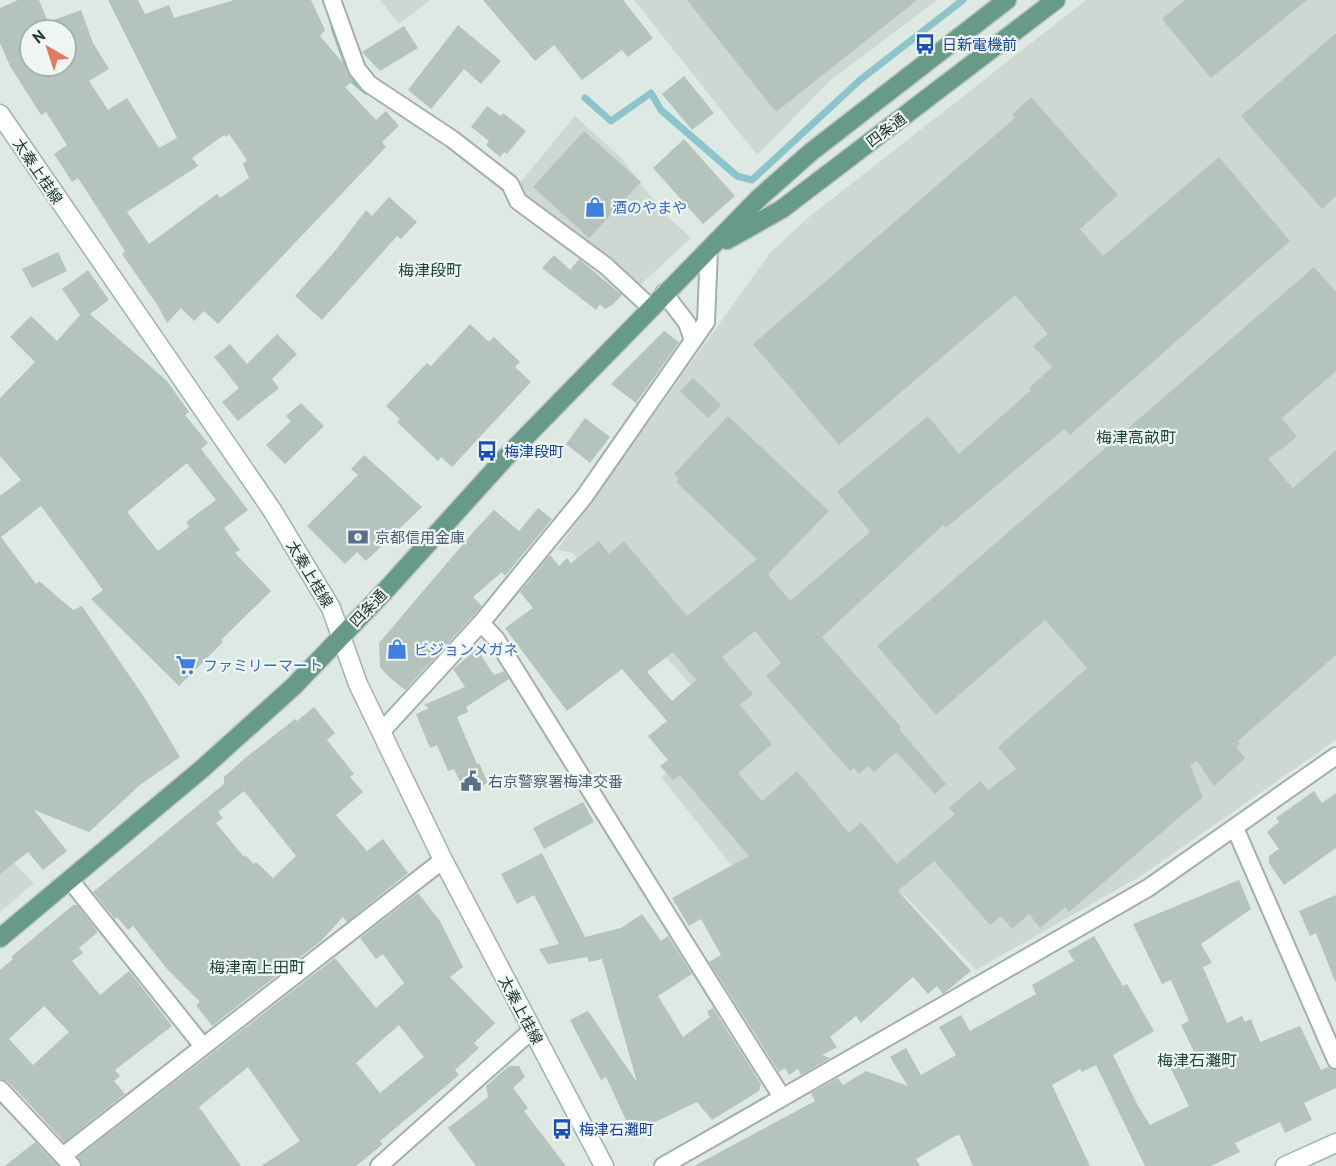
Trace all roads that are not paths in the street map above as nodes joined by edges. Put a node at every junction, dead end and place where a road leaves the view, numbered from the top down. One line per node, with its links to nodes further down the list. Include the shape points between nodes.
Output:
1 (332, 0): 7 (street, via 357,69 369,84 452,139 510,184 519,201 606,266)
2 (1007, 0): 5 (main road, 四条通, via 811,152)
3 (1056, 0): 5 (main road, 四条通, via 782,209)
4 (0, 114): 10 (main road, 太秦上桂線, via 272,510 331,608)
5 (709, 249): 6 (main road, 四条通); 8 (street, via 705,322)
6 (664, 293): 7 (main road, 四条通); 8 (street, via 687,323)
7 (650, 307): 10 (main road, 四条通, via 506,456)
8 (693, 340): 9 (street, via 584,497)
9 (481, 623): 11 (street); 21 (street, via 496,639)
10 (342, 636): 11 (main road, 太秦上桂線, via 358,684); 15 (main road, 四条通, via 278,701)
11 (381, 732): 14 (main road, 太秦上桂線)
12 (1336, 756): 13 (street)
13 (1235, 828): 19 (street); 21 (street, via 1148,888)
14 (443, 860): 17 (main road, 太秦上桂線); 18 (street)
15 (70, 880): 16 (main road, 四条通); 18 (street)
16 (0, 938)
17 (532, 1030): 24 (street); 25 (main road, 太秦上桂線)
18 (202, 1045): 23 (street)
19 (1336, 1060)
20 (0, 1089): 23 (street)
21 (782, 1097): 26 (street)
22 (1336, 1143): 27 (main road)
23 (68, 1160)
24 (380, 1166)
25 (604, 1166)
26 (663, 1166)
27 (1286, 1166)

